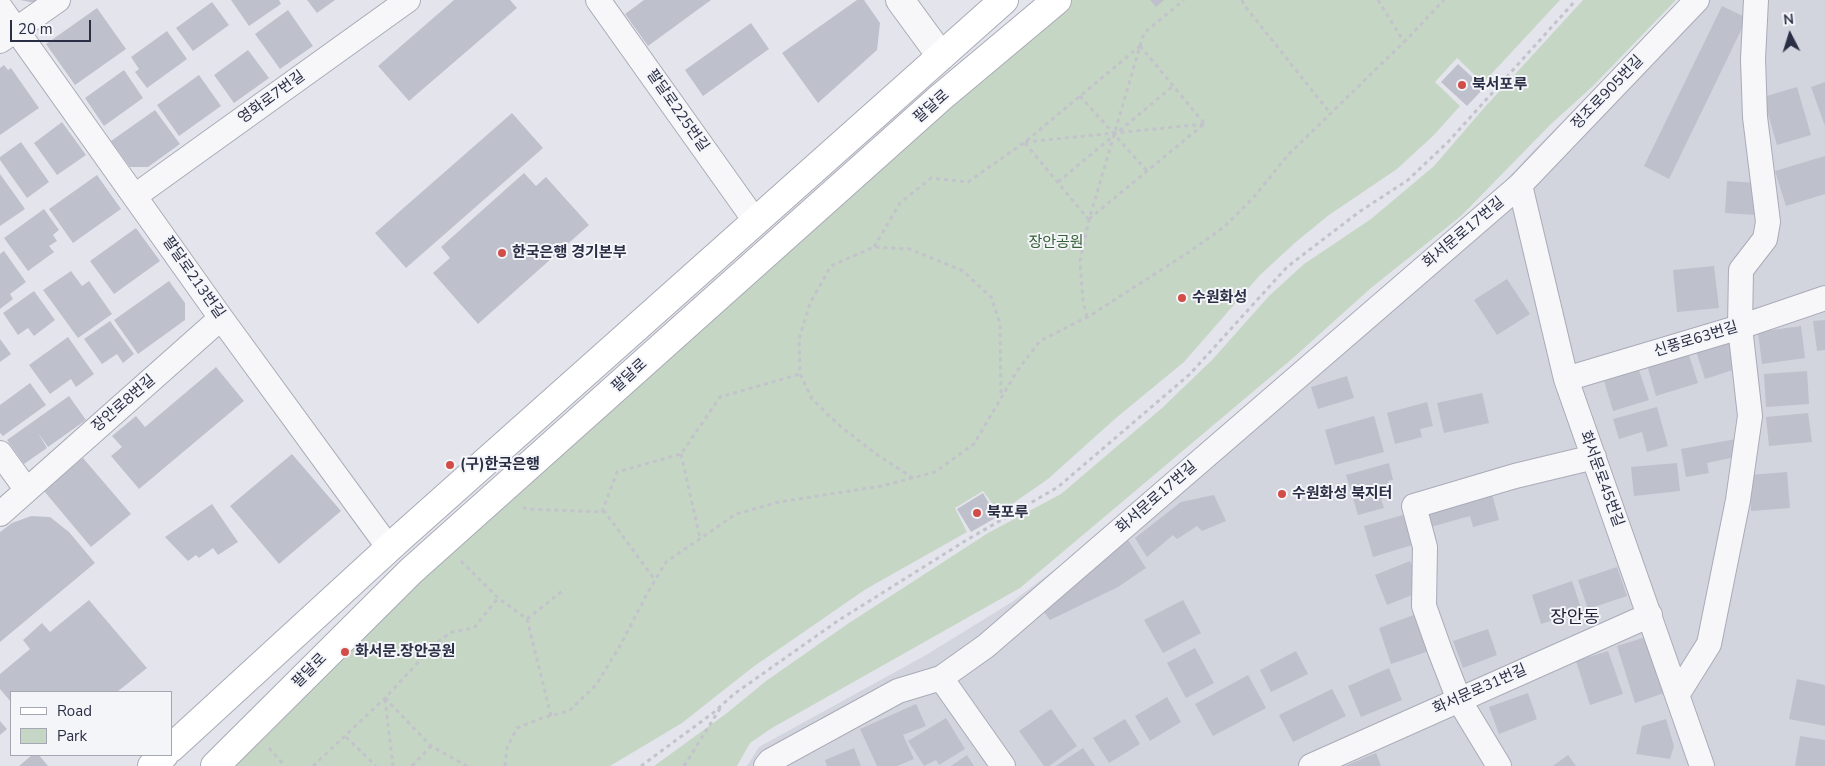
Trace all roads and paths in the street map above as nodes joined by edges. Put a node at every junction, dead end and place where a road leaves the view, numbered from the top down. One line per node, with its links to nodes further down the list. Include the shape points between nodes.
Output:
1 (58, 0): 15 (street)
2 (408, 0): 28 (street, 영화로7번길)
3 (598, 0): 30 (street, 팔달로225번길)
4 (900, 0): 18 (street)
5 (1004, 0): 18 (main road, 팔달로)
6 (1057, 0): 44 (main road, 팔달로, via 933,105)
7 (1184, 0): 17 (path, via 1144,33)
8 (1242, 0): 21 (path)
9 (1378, 0): 16 (path)
10 (1444, 0): 16 (path)
11 (1576, 0): 59 (path, via 1448,142 1408,180 1359,212 1287,267 1190,374 1058,487 838,620)
12 (1697, 0): 27 (street, 정조로905번길)
13 (1756, 0): 35 (street, via 1754,117 1768,222 1765,239 1741,270)
14 (0, 6): 15 (street, 팔달로213번길)
15 (8, 35): 28 (street, 팔달로213번길)
16 (1404, 42): 21 (path)
17 (1140, 46): 19 (path); 20 (path); 23 (path)
18 (941, 56): 30 (main road, 팔달로)
19 (1173, 86): 22 (path); 23 (path)
20 (1080, 96): 23 (path); 24 (path)
21 (1331, 114): 33 (path, via 1288,155 1224,227)
22 (1204, 124): 23 (path); 25 (path)
23 (1114, 133): 24 (path); 25 (path); 26 (path); 29 (path)
24 (1025, 142): 26 (path); 31 (path, via 968,182 931,178 900,203)
25 (1147, 171): 29 (path)
26 (1058, 182): 29 (path)
27 (1520, 186): 37 (street, 화서문로45번길); 55 (street, 화서문로17번길, via 986,646)
28 (135, 196): 34 (street, 팔달로213번길)
29 (1089, 220): 33 (path, via 1080,261)
30 (756, 222): 49 (main road, 팔달로)
31 (874, 247): 36 (path, via 831,266 810,303 799,339); 38 (path, via 910,249 963,271 991,297 1000,323)
32 (1825, 298): 35 (street, 신풍로63번길)
33 (1088, 317): 38 (path, via 1040,341 1017,371)
34 (221, 318): 43 (street, 장안로8번길); 49 (street, 팔달로213번길)
35 (1740, 327): 37 (street, 신풍로63번길); 56 (street, via 1750,416 1738,500 1709,644)
36 (800, 374): 40 (path, via 720,397); 42 (path, via 812,399 840,426)
37 (1566, 379): 41 (street, 화서문로45번길)
38 (1002, 399): 42 (path, via 974,444 935,472)
39 (0, 453): 43 (street)
40 (681, 454): 45 (path, via 617,472); 47 (path)
41 (1594, 457): 53 (street, 화서문로45번길); 58 (street, via 1414,506 1425,548 1424,606)
42 (914, 478): 47 (path, via 779,502 736,514)
43 (26, 489): 46 (street, 장안로8번길)
44 (498, 494): 45 (path, via 526,509); 48 (main road, 팔달로)
45 (602, 512): 50 (path)
46 (0, 514)
47 (700, 538): 50 (path, via 666,562)
48 (443, 543): 52 (path); 66 (main road, 팔달로)
49 (389, 548): 63 (main road, 팔달로)
50 (655, 580): 60 (path, via 596,685 569,712)
51 (565, 588): 54 (path)
52 (498, 598): 54 (path); 57 (path, via 474,628 452,632 436,642)
53 (1650, 615): 56 (street, 화서문로45번길); 58 (street, 화서문로31번길)
54 (528, 619): 60 (path)
55 (941, 678): 75 (street, 화서문로17번길, via 898,691); 76 (street)
56 (1677, 695): 79 (street, 화서문로45번길)
57 (385, 698): 61 (path); 62 (path); 69 (path)
58 (1459, 700): 77 (street, 화서문로31번길); 78 (street)
59 (723, 704): 73 (path); 74 (path)
60 (551, 716): 72 (path, via 517,728 507,748)
61 (346, 737): 67 (path); 68 (path)
62 (431, 746): 70 (path); 71 (path)
63 (172, 747)
64 (163, 756): 65 (main road)
65 (152, 766)
66 (215, 766)
67 (313, 766)
68 (376, 766)
69 (393, 766)
70 (412, 766)
71 (467, 766)
72 (505, 766)
73 (640, 766)
74 (684, 766)
75 (766, 766)
76 (1003, 766)
77 (1310, 766)
78 (1499, 766)
79 (1702, 766)

